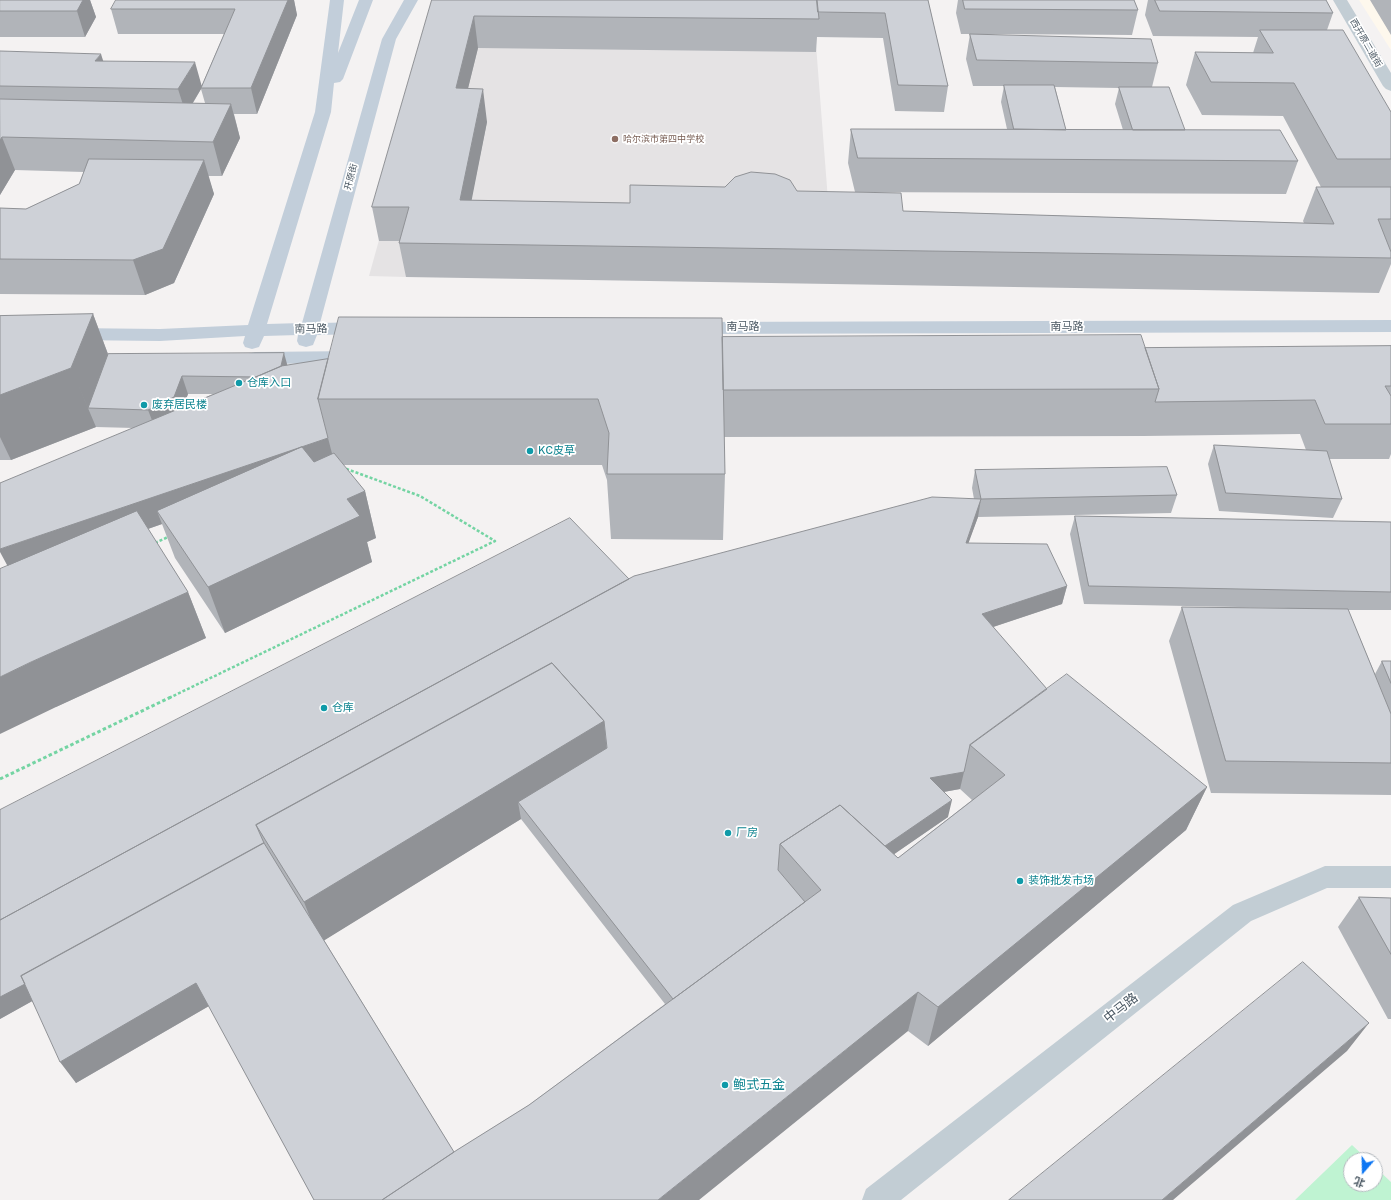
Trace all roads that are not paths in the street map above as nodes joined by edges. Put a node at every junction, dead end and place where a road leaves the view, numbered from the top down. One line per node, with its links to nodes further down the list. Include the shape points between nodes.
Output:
1 (338, 0): 6 (main road)
2 (366, 0): 6 (main road)
3 (411, 0): 10 (main road, 开原街, via 389,39)
4 (1340, 0): 5 (street, 西开原二道街)
5 (1391, 86)
6 (323, 112): 11 (main road)
7 (1391, 326): 9 (main road, 南马路)
8 (381, 328): 10 (main road, 南马路)
9 (675, 328)
10 (310, 329): 11 (main road, 南马路); 14 (main road, 开原街)
11 (257, 330): 12 (main road, 南马路, via 160,335); 14 (main road, via 243,358)
12 (54, 334)
13 (373, 357): 14 (main road)
14 (301, 358)
15 (1391, 878): 16 (street, 中马路, via 1325,877 1242,913)
16 (877, 1200)

